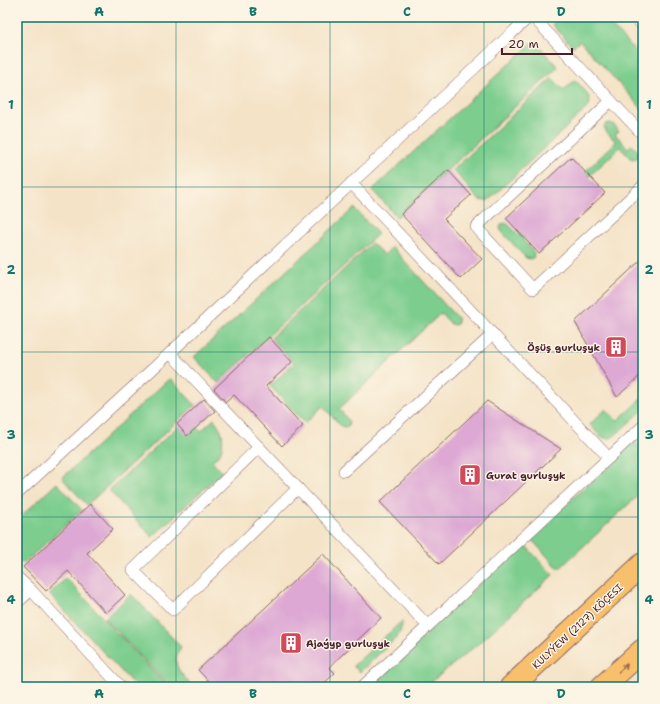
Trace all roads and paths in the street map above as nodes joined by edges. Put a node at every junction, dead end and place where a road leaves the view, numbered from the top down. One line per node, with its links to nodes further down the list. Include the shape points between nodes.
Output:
1 (529, 17): 7 (lane)
2 (533, 17): 5 (lane)
3 (635, 17): 4 (lane)
4 (643, 26)
5 (611, 101): 6 (lane); 8 (lane, via 476,227 533,289)
6 (643, 135)
7 (351, 183): 9 (lane); 10 (lane)
8 (643, 186)
9 (493, 334): 13 (lane); 14 (lane)
10 (170, 353): 12 (lane); 16 (lane)
11 (643, 426): 13 (lane)
12 (258, 447): 15 (lane); 15 (lane, via 133,570 173,610)
13 (609, 458): 21 (lane)
14 (344, 472)
15 (298, 488): 21 (lane)
16 (17, 494)
17 (643, 564): 25 (highway, KULYÝEW (2127) KÖÇESI)
18 (17, 577): 19 (lane)
19 (31, 590): 20 (lane); 23 (lane)
20 (17, 603)
21 (428, 626): 24 (lane)
22 (643, 650): 26 (highway, one-way to 22)
23 (121, 687)
24 (362, 687)
25 (511, 687)
26 (602, 687)

